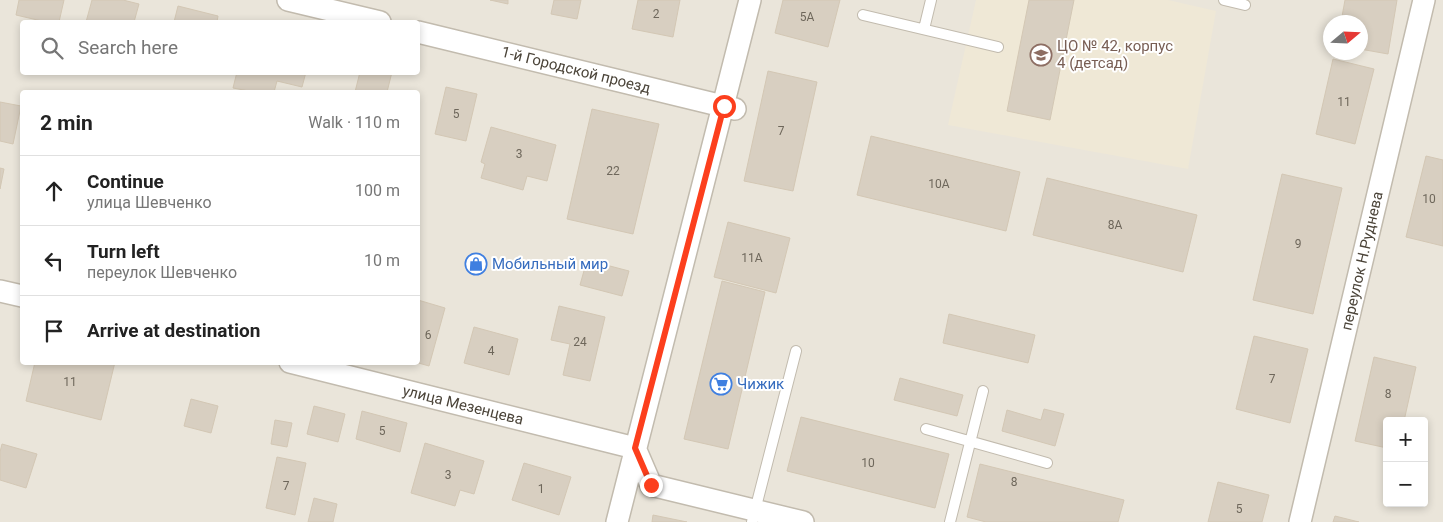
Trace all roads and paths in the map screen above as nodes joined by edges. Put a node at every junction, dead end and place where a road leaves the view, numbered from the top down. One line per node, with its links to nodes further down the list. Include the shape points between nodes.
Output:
1 (288, 0): 8 (street)
2 (750, 0): 12 (street)
3 (931, 0): 9 (lane)
4 (1224, 0): 6 (lane)
5 (1424, 0): 26 (street, переулок Н.Руднева)
6 (1245, 5)
7 (863, 15): 9 (lane)
8 (372, 20)
9 (924, 29): 11 (lane)
10 (420, 32): 12 (street, 1-й Городской проезд)
11 (998, 47)
12 (730, 108): 20 (street)
13 (0, 291): 14 (street)
14 (20, 296)
15 (796, 351): 22 (lane)
16 (302, 365): 20 (street, улица Мезенцева)
17 (983, 391): 19 (lane)
18 (926, 429): 19 (lane)
19 (970, 441): 21 (lane); 25 (lane)
20 (635, 448): 22 (street, via 651,485); 23 (street)
21 (1047, 463)
22 (754, 516): 24 (street)
23 (617, 522)
24 (803, 522)
25 (950, 522)
26 (1300, 522)

